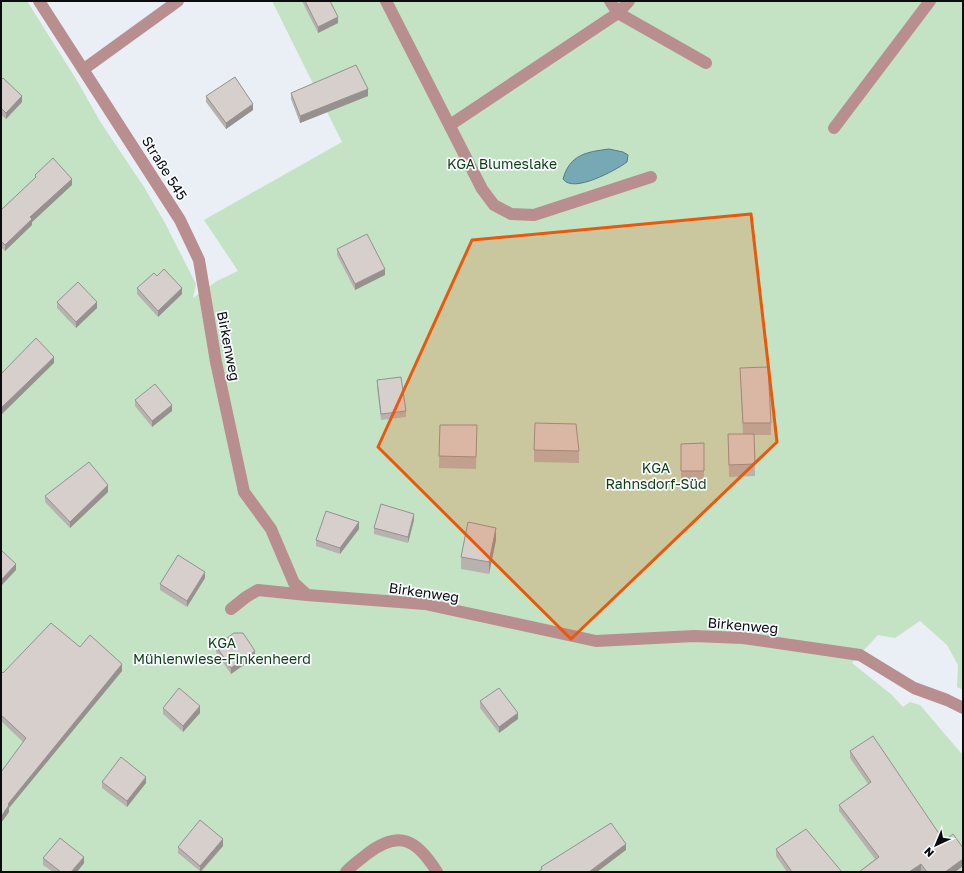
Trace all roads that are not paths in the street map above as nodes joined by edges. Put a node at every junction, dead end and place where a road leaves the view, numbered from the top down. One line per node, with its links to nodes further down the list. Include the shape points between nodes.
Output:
1 (39, 1): 9 (street, Straße 545)
2 (178, 1): 9 (street)
3 (386, 1): 10 (street)
4 (610, 1): 7 (street)
5 (629, 1): 7 (street)
6 (930, 1): 11 (street)
7 (618, 13): 8 (street); 10 (street)
8 (706, 63)
9 (84, 69): 13 (street, Straße 545, via 180,220 199,260)
10 (450, 124): 12 (street, via 482,189 494,204 511,214 534,215)
11 (834, 128)
12 (651, 178)
13 (204, 290): 14 (street, Birkenweg, via 216,362 244,492 271,529 294,583)
14 (307, 595): 15 (street, via 258,590); 16 (street, Birkenweg, via 425,604 596,641 694,636 743,638 860,655 914,688)
15 (231, 609)
16 (963, 708)
17 (346, 872): 18 (street, via 377,846 394,839 411,844 425,854)
18 (437, 872)

